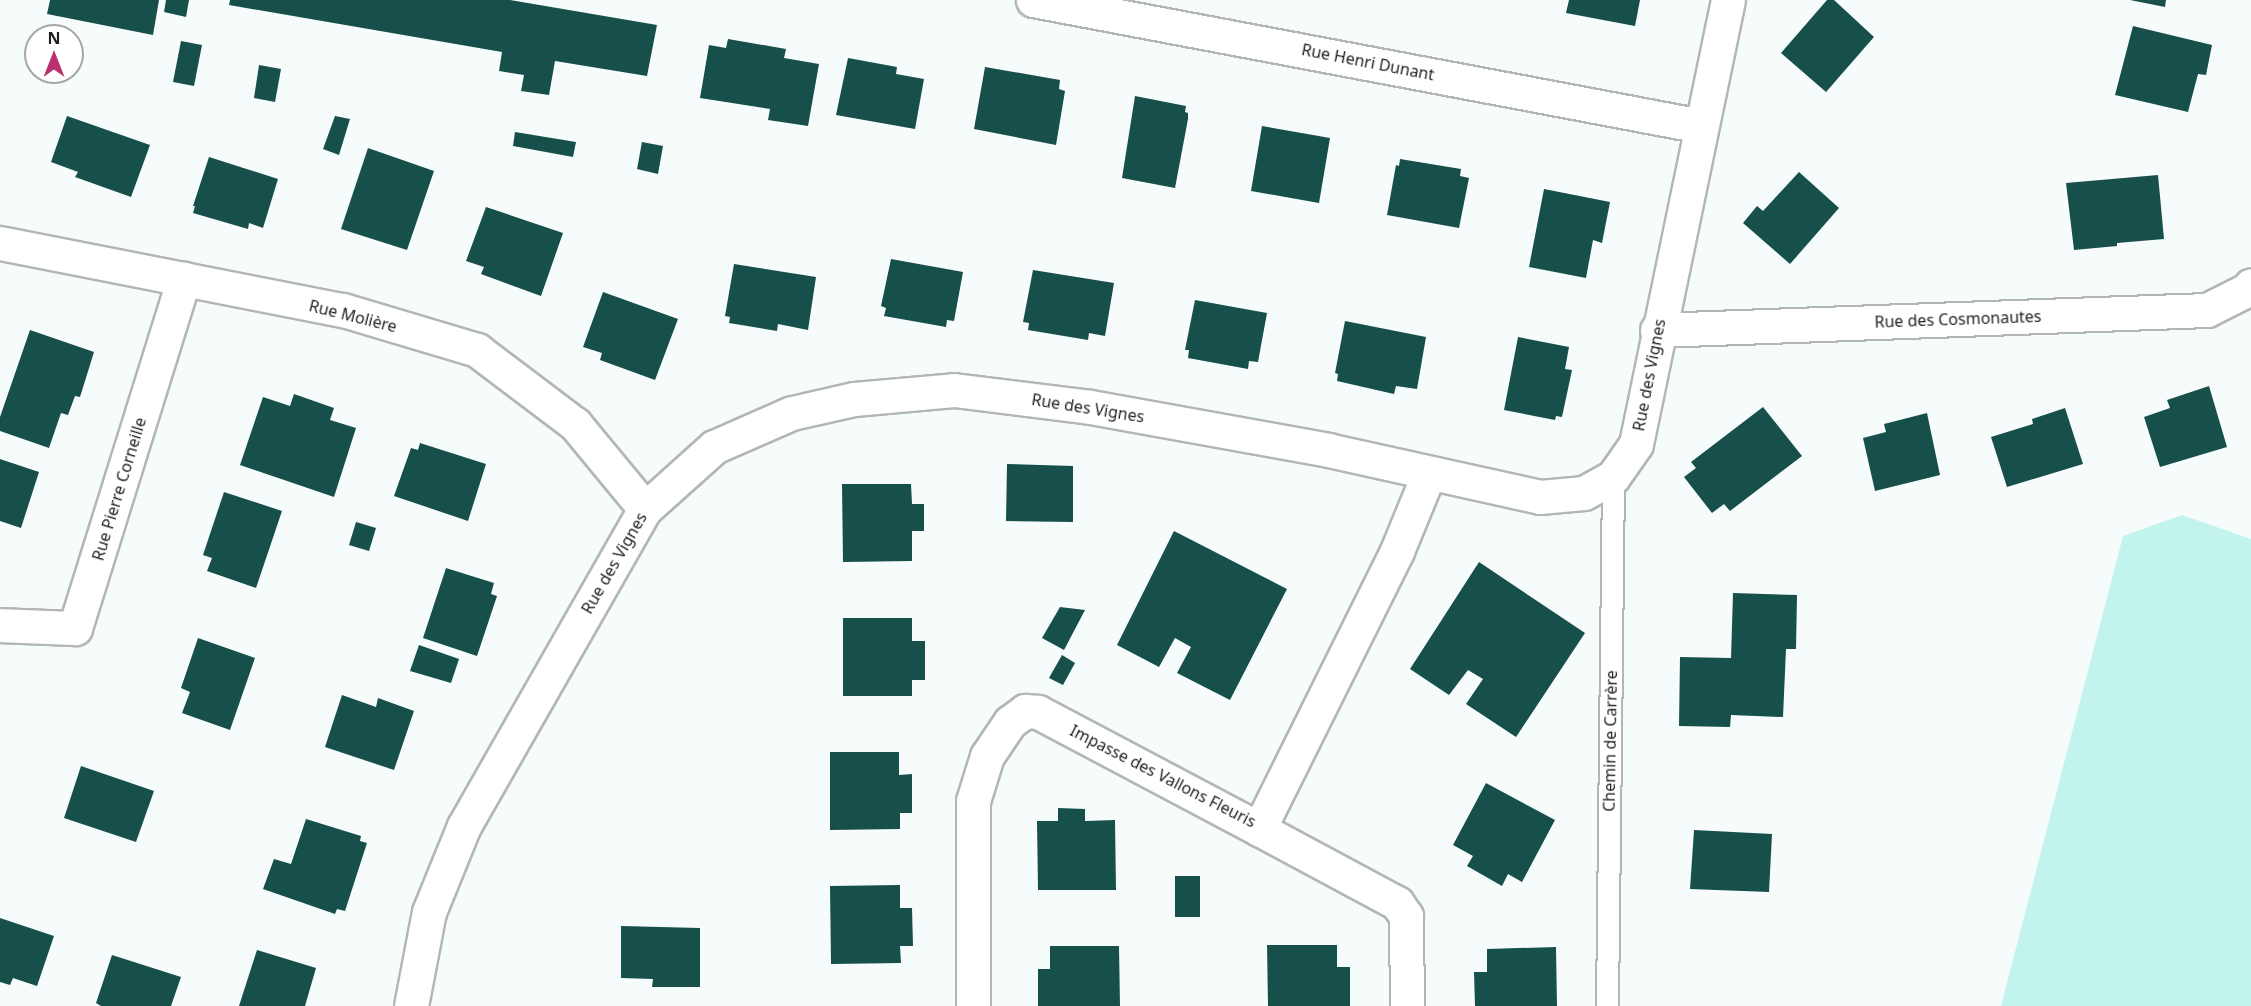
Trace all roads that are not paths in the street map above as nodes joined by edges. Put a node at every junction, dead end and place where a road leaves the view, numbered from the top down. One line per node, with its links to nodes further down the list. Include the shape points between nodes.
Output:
1 (1033, 0): 3 (street, Rue Henri Dunant)
2 (1728, 0): 4 (street, Rue des Vignes)
3 (1150, 10): 4 (street, Rue Henri Dunant)
4 (1701, 126): 8 (street, Rue des Vignes)
5 (0, 243): 6 (street, Rue Molière)
6 (184, 279): 11 (street, Rue Molière, via 343,310 477,350 575,424); 12 (street, Rue Pierre Corneille, via 75,628)
7 (2251, 285): 8 (street, Rue des Cosmonautes, via 2207,310)
8 (1657, 330): 10 (street, Rue des Vignes, via 1636,444)
9 (1429, 473): 10 (street, Rue des Vignes, via 1540,497 1584,493); 11 (street, Rue des Vignes, via 1328,450 1101,409 954,390 854,399 792,413 714,447); 13 (street, Impasse des Vallons Fleuris, via 1397,551)
10 (1613, 477): 17 (lane, Chemin de Carrère)
11 (645, 509): 14 (street, Rue des Vignes, via 464,825 429,912)
12 (0, 625)
13 (1259, 829): 15 (street, Impasse des Vallons Fleuris, via 1038,712 1025,711 1010,722 987,756 973,801); 16 (street, via 1397,903 1406,916)
14 (411, 1006)
15 (973, 1006)
16 (1407, 1006)
17 (1607, 1006)

